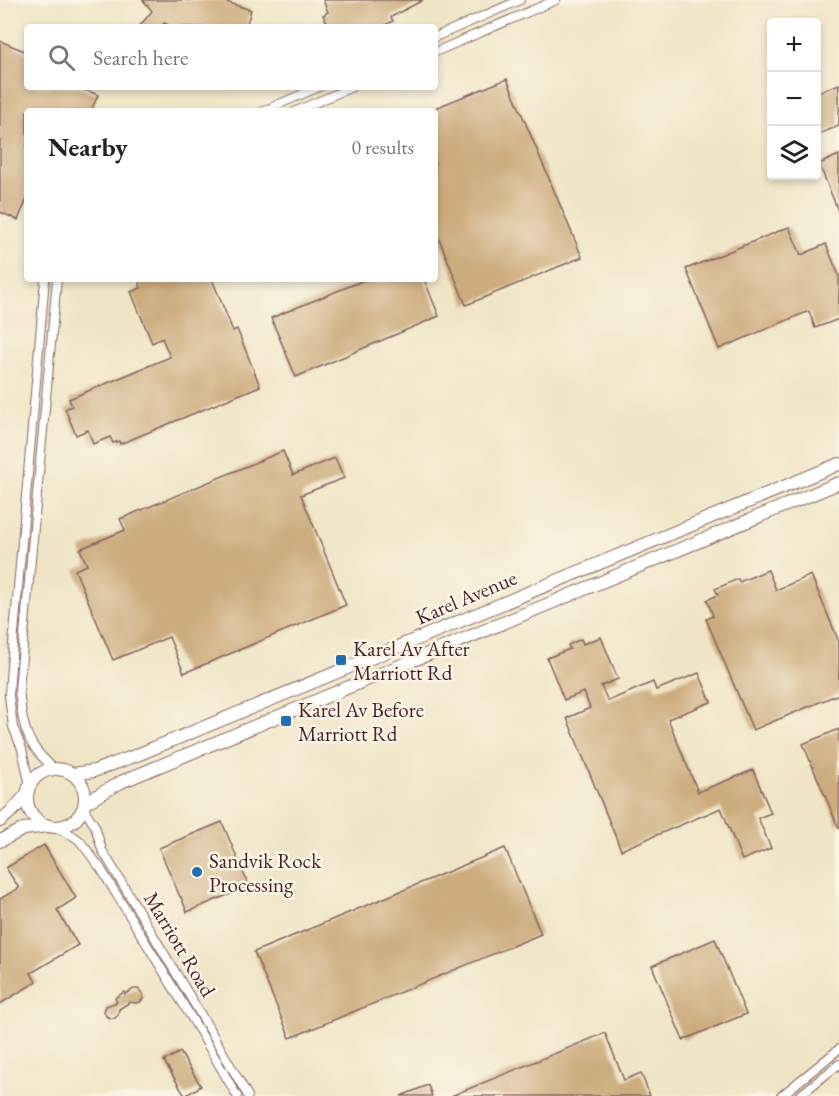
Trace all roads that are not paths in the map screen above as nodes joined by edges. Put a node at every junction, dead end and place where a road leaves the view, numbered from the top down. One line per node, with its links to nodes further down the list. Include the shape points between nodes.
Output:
1 (520, 0): 3 (street)
2 (556, 0): 4 (street)
3 (438, 36)
4 (438, 51)
5 (312, 90): 7 (street)
6 (345, 90): 8 (street)
7 (270, 108)
8 (303, 108)
9 (45, 282): 15 (street, via 9,679 13,727 22,749)
10 (57, 282): 13 (street, via 19,689 31,742)
11 (839, 464): 14 (main road, Karel Avenue, via 137,755 94,771)
12 (839, 483): 16 (main road, Karel Avenue, via 121,782)
13 (54, 769): 14 (main road, Karel Avenue); 15 (main road, via 39,775)
14 (73, 774): 16 (main road, via 83,787)
15 (29, 790): 17 (main road); 18 (main road, via 29,810 40,823)
16 (84, 806): 18 (main road, Karel Avenue, via 73,823); 23 (street, Marriott Road, via 102,850)
17 (0, 822)
18 (51, 827): 19 (main road, Karel Avenue, via 24,829); 22 (street, Marriott Road, via 80,841 101,869)
19 (0, 841)
20 (839, 1049): 24 (street)
21 (839, 1064): 25 (street)
22 (237, 1096)
23 (248, 1096)
24 (781, 1096)
25 (799, 1096)

